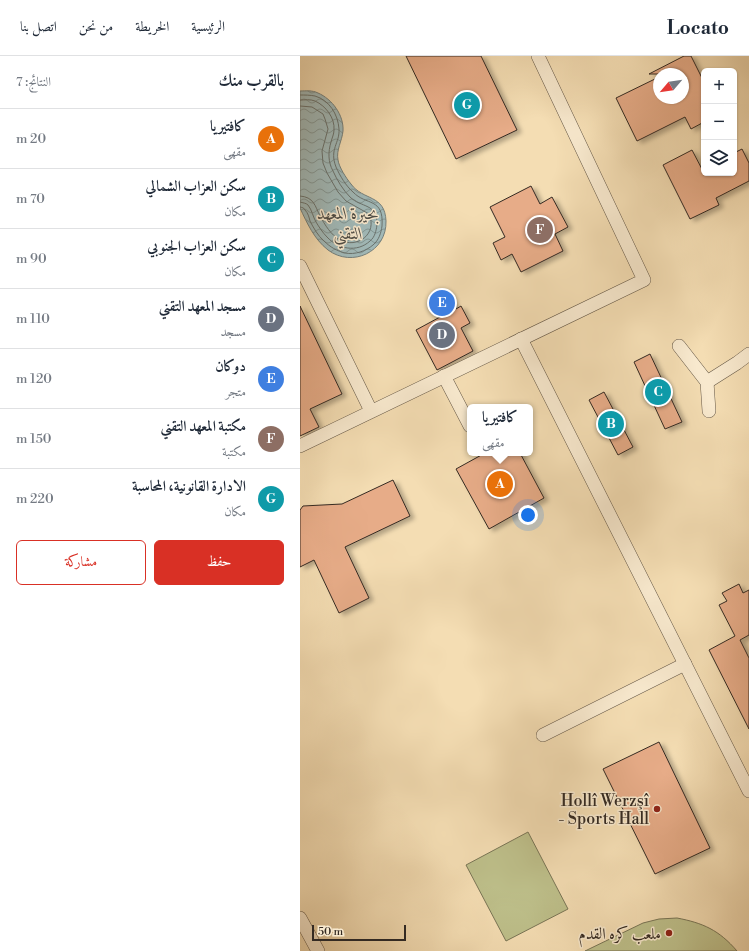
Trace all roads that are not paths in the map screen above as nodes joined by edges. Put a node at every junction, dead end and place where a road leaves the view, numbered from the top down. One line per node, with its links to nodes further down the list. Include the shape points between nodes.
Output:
1 (538, 56): 3 (street, via 644,280)
2 (300, 266): 8 (street)
3 (521, 339): 6 (street); 12 (street)
4 (679, 346): 7 (street)
5 (749, 354): 7 (street)
6 (444, 376): 8 (street); 10 (street)
7 (707, 382): 9 (street)
8 (371, 411): 11 (street)
9 (709, 411)
10 (467, 420)
11 (300, 446)
12 (685, 664): 13 (street); 14 (street)
13 (543, 734)
14 (749, 792)
15 (300, 918): 16 (street)
16 (318, 951)

